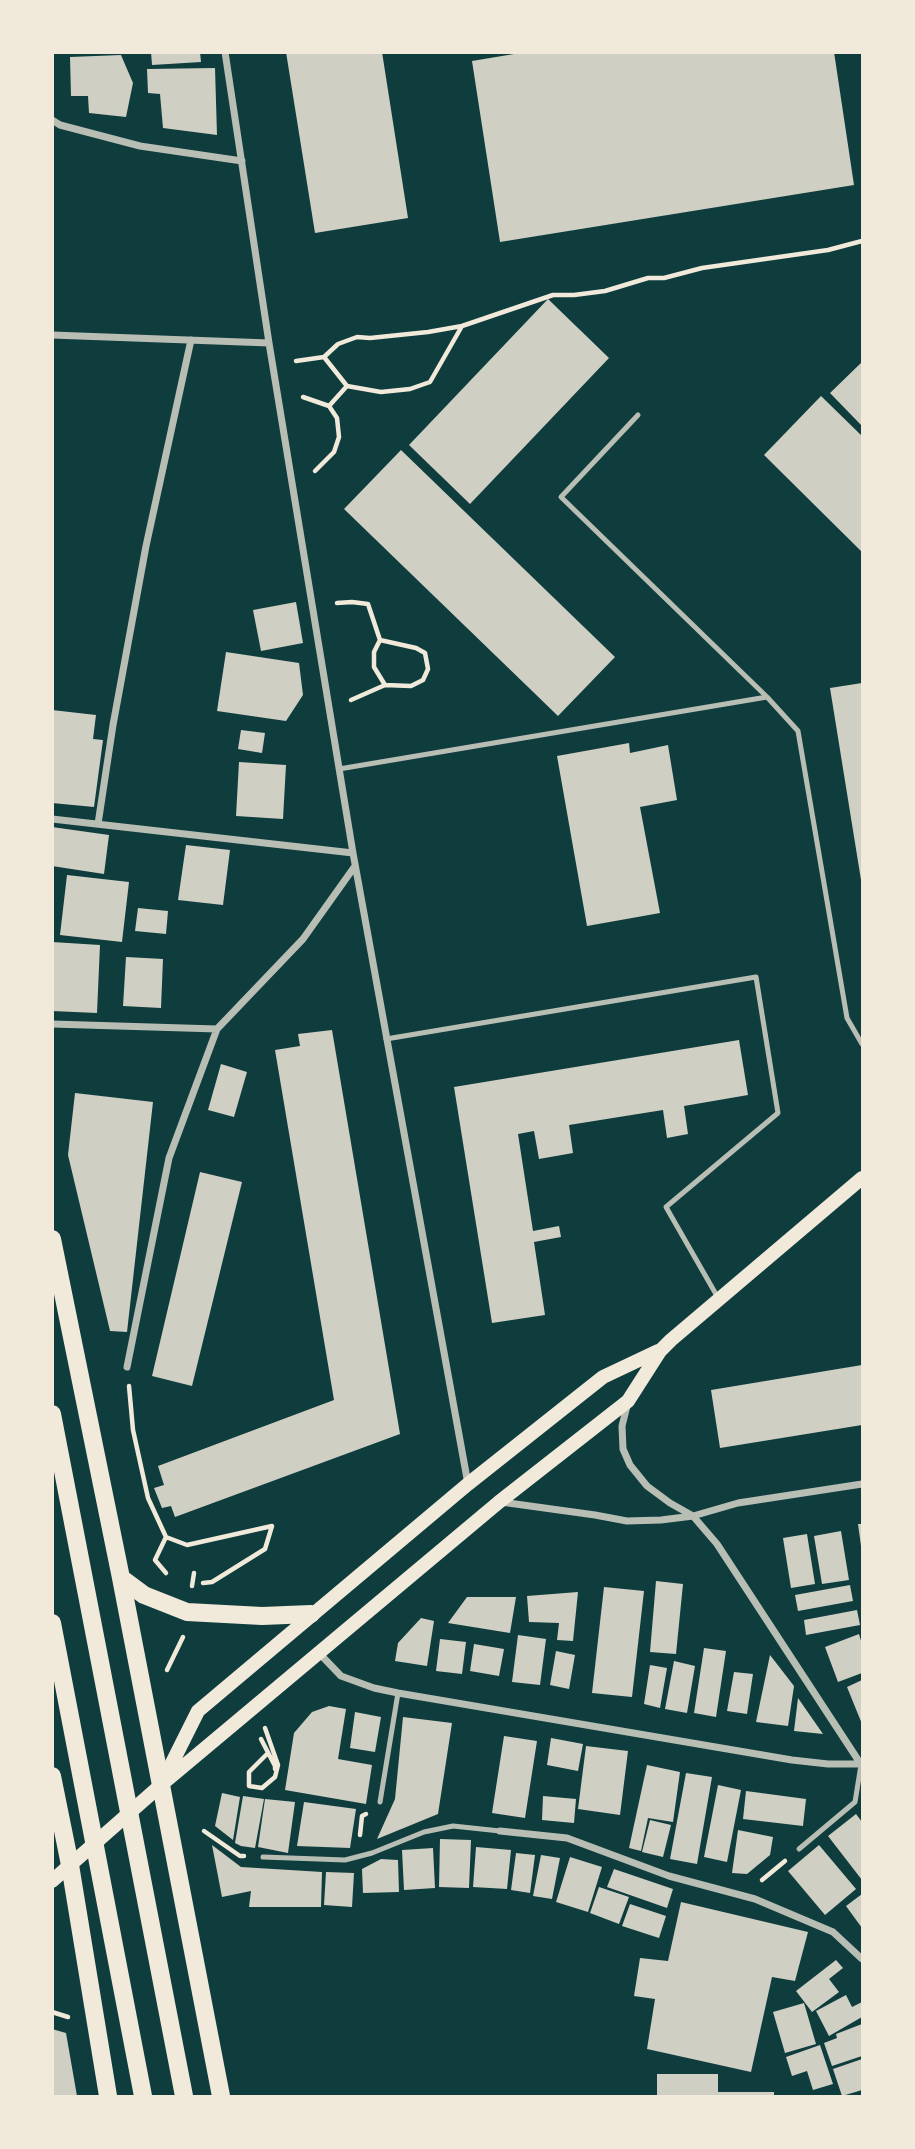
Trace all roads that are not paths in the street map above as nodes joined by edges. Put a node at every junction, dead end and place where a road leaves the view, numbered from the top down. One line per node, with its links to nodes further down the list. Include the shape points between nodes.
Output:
1 (225, 52): 3 (street)
2 (52, 120): 3 (street, via 140,146)
3 (242, 162): 6 (street)
4 (52, 335): 5 (street)
5 (191, 340): 6 (street); 11 (street, via 146,545)
6 (270, 343): 9 (street)
7 (639, 415): 8 (lane, via 561,496)
8 (767, 697): 9 (lane); 17 (lane, via 798,731 848,1018)
9 (339, 769): 12 (street)
10 (52, 819): 11 (street)
11 (97, 824): 12 (street)
12 (353, 853): 13 (street)
13 (355, 866): 15 (street, via 303,939); 16 (street)
14 (52, 1024): 15 (street)
15 (217, 1029): 22 (street, via 169,1158)
16 (386, 1040): 20 (lane, via 756,977 778,1113 666,1207); 25 (street)
17 (863, 1044)
18 (863, 1178): 20 (main road)
19 (52, 1239): 29 (main road)
20 (719, 1299): 21 (main road)
21 (660, 1351): 23 (main road); 25 (main road, via 603,1377)
22 (127, 1367)
23 (628, 1402): 27 (main road); 28 (street, via 622,1426 623,1449 630,1465 647,1486)
24 (52, 1414): 46 (main road)
25 (468, 1484): 30 (main road)
26 (863, 1484): 28 (street, via 738,1503)
27 (499, 1502): 28 (street, via 627,1521); 32 (main road)
28 (693, 1516): 34 (street, via 717,1545)
29 (121, 1578): 30 (main road, via 144,1595 187,1612); 36 (main road)
30 (311, 1614): 36 (main road, via 198,1711)
31 (52, 1623): 45 (main road)
32 (319, 1653): 33 (street, via 341,1676); 36 (main road)
33 (398, 1693): 34 (street, via 792,1760); 37 (lane)
34 (862, 1766): 39 (lane, via 855,1802)
35 (52, 1776): 41 (main road)
36 (161, 1786): 41 (main road); 47 (main road)
37 (380, 1802)
38 (500, 1831): 40 (lane, via 453,1826 345,1860); 43 (street, via 567,1838 669,1877 755,1899 834,1932)
39 (799, 1849)
40 (263, 1857)
41 (70, 1866): 42 (main road); 44 (main road)
42 (52, 1881)
43 (863, 1959)
44 (108, 2096)
45 (144, 2096)
46 (184, 2096)
47 (221, 2096)

